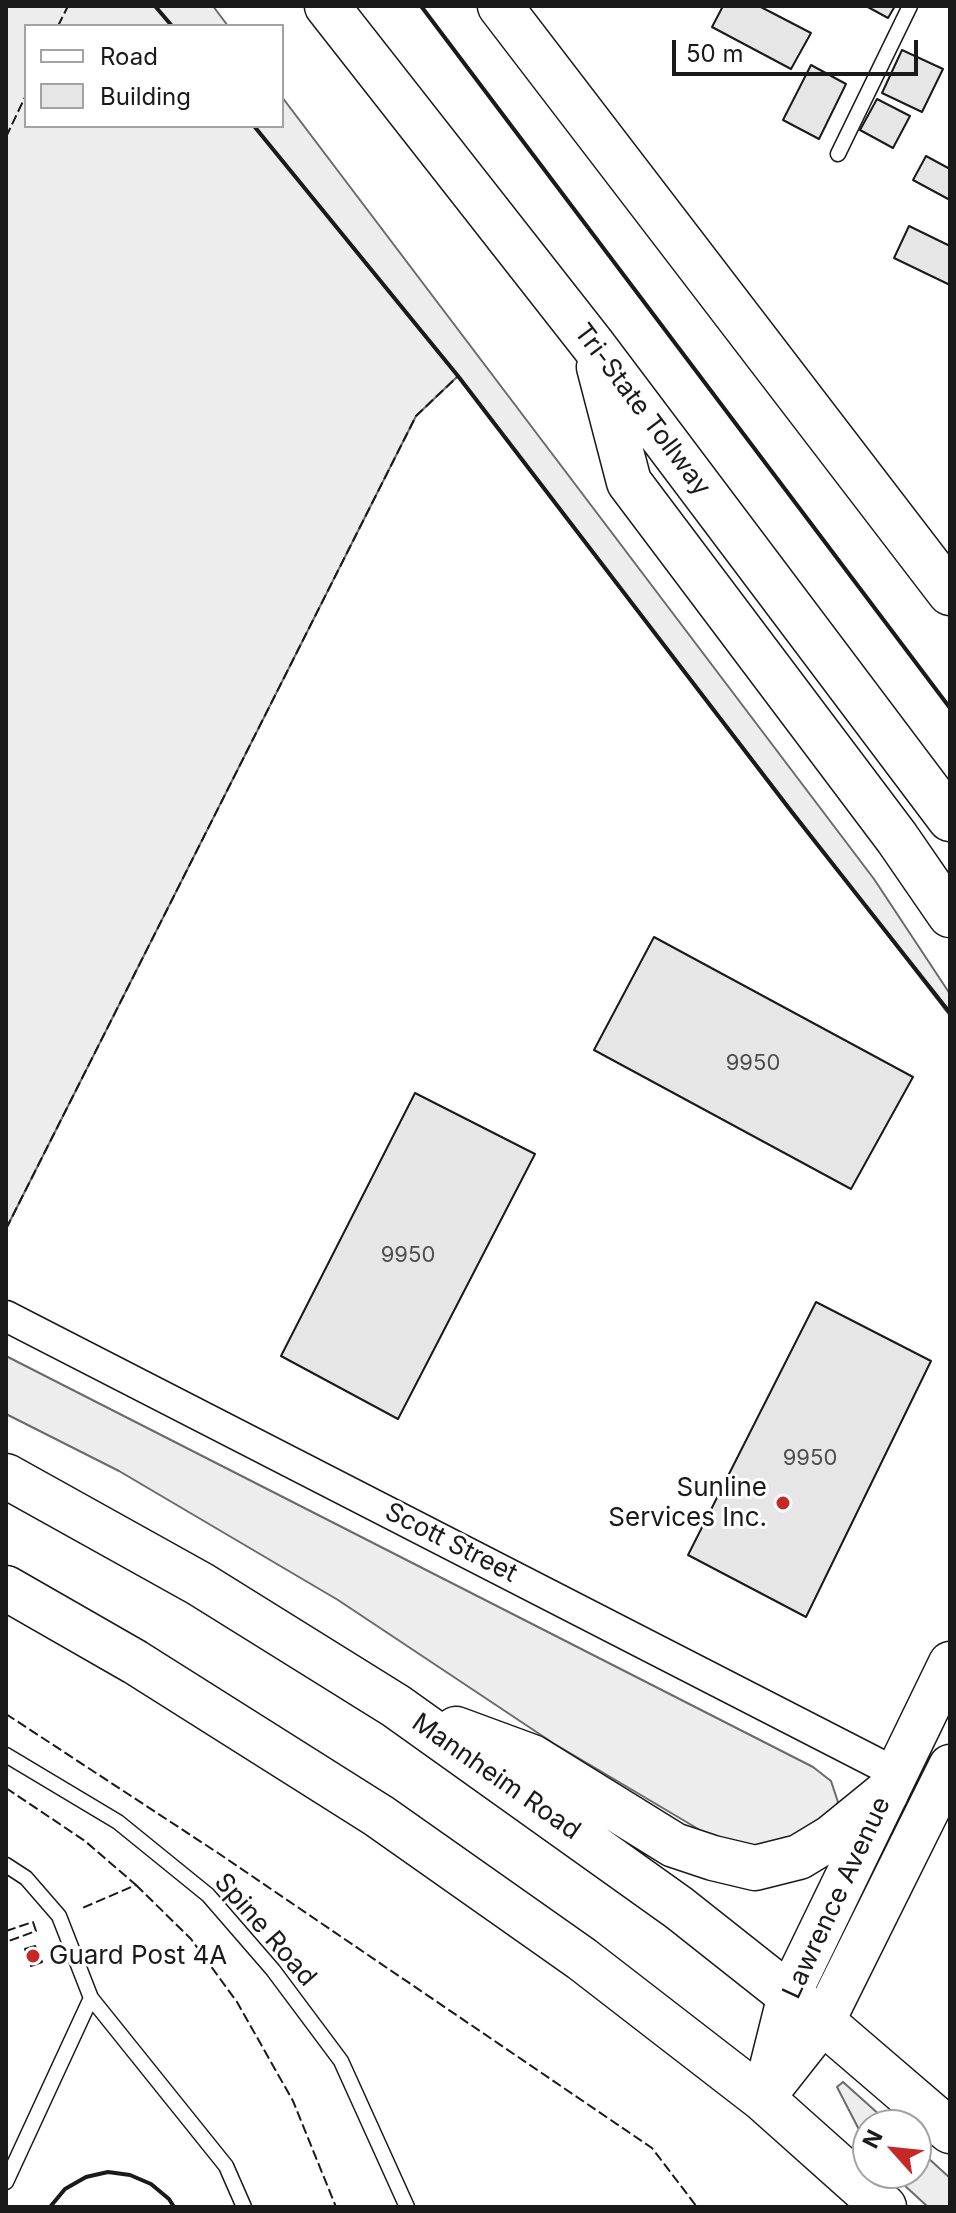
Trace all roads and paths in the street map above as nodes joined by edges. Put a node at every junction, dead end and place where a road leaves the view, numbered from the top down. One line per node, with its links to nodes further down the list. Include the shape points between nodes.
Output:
1 (327, 6): 5 (main road, Tri-State Tollway)
2 (500, 6): 6 (main road)
3 (910, 6): 4 (lane)
4 (838, 154)
5 (593, 345): 7 (main road, Tri-State Tollway); 8 (main road, via 629,482)
6 (950, 593)
7 (950, 819)
8 (950, 915)
9 (6, 1316): 15 (street, Scott Street)
10 (6, 1476): 13 (main road, Mannheim Road, via 200,1584)
11 (6, 1588): 21 (main road, via 135,1662 379,1816 582,1959)
12 (950, 1663): 15 (main road, Lawrence Avenue)
13 (396, 1706): 15 (main road, via 532,1757 674,1845 755,1868 799,1857 832,1837); 18 (main road, Mannheim Road, via 679,1908)
14 (6, 1755): 25 (lane, Spine Road, via 118,1822 208,1895 341,2061)
15 (891, 1783): 18 (main road, Lawrence Avenue)
16 (945, 1789): 20 (main road, Lawrence Avenue)
17 (6, 1865): 19 (lane, via 26,1878 59,1916)
18 (789, 1995): 20 (main road, Mannheim Road); 21 (main road, Lawrence Avenue)
19 (91, 1998): 23 (lane); 24 (lane, via 226,2166)
20 (823, 2022): 21 (main road, Lawrence Avenue); 22 (main road, Mannheim Road)
21 (763, 2099): 26 (main road)
22 (950, 2131)
23 (6, 2182)
24 (244, 2207)
25 (407, 2207)
26 (884, 2207)

